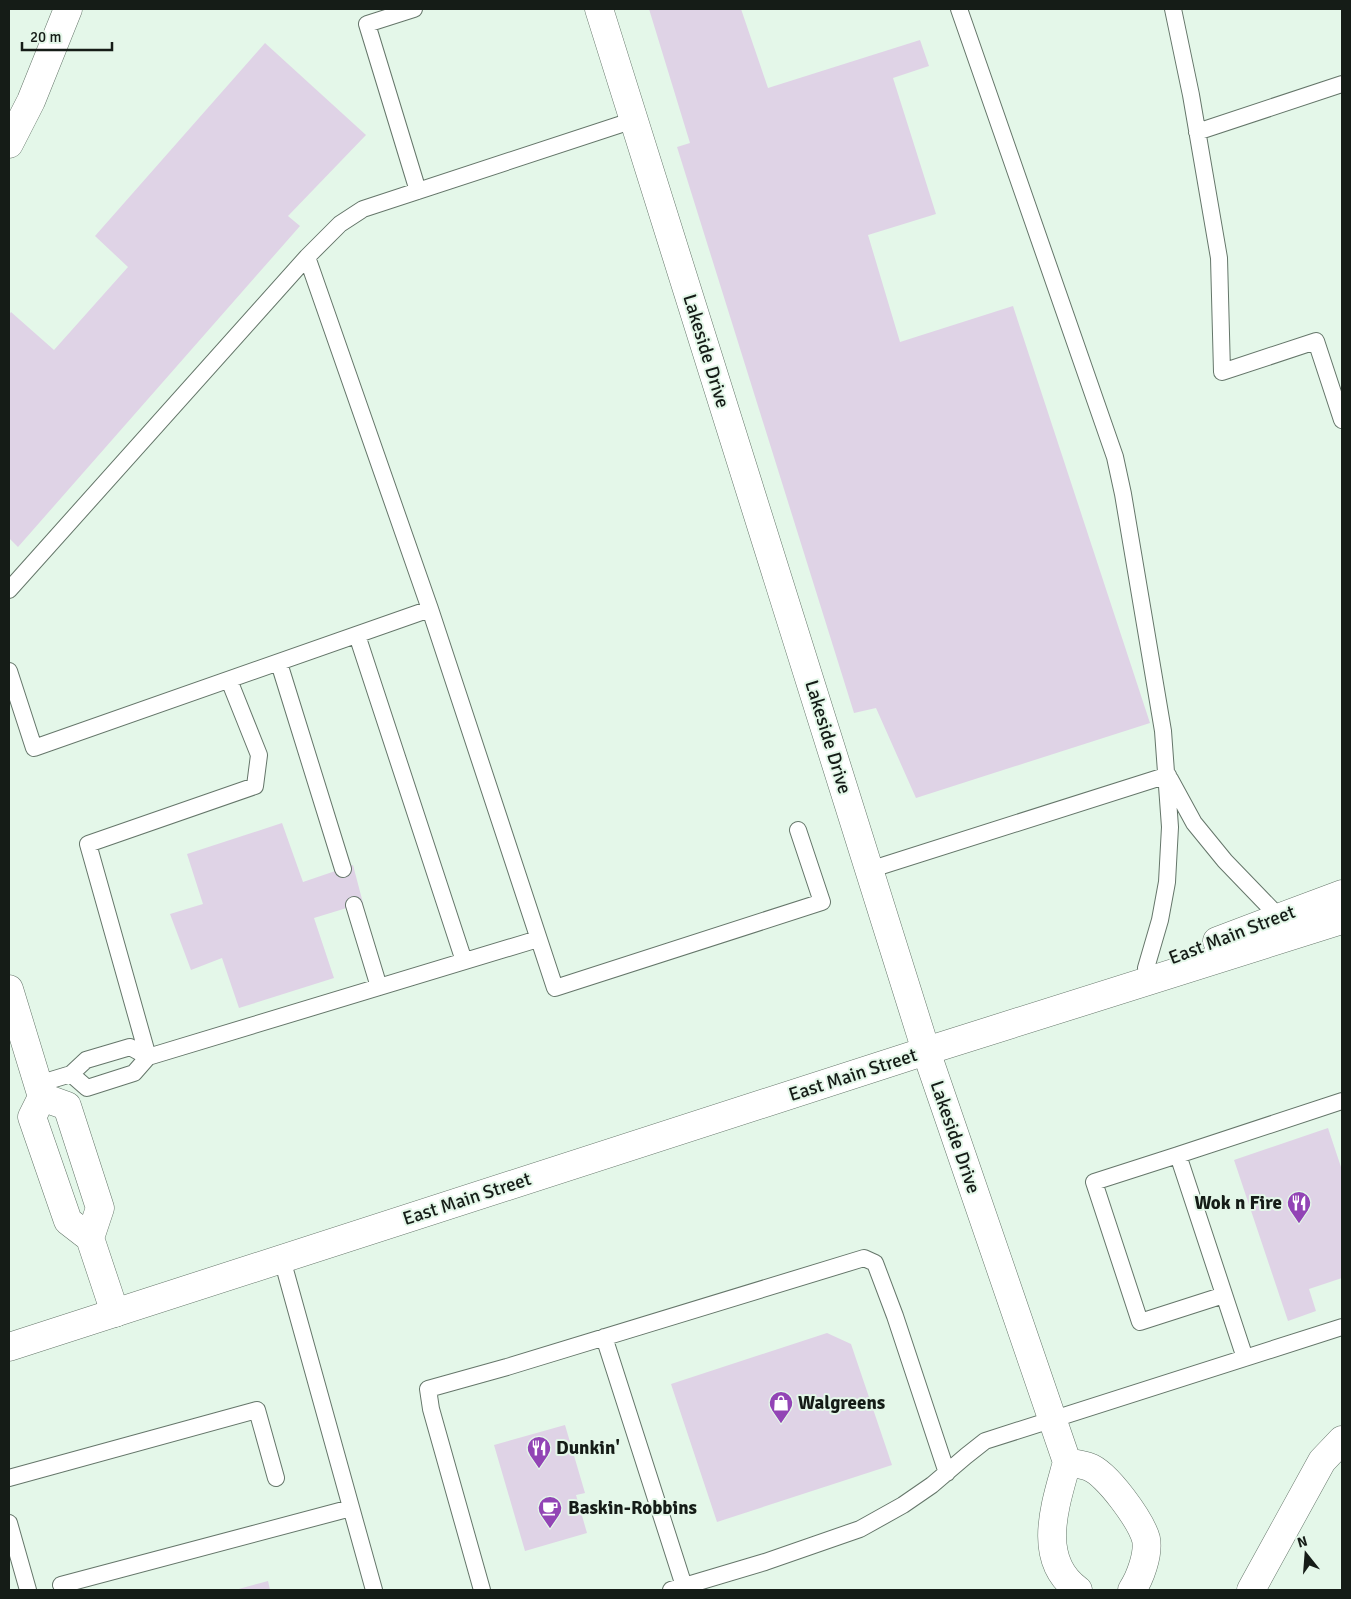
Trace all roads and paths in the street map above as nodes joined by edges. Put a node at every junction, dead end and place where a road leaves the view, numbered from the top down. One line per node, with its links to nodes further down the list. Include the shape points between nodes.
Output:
1 (68, 9): 9 (street)
2 (414, 9): 10 (lane, via 367,24)
3 (598, 9): 7 (street, Lakeside Drive)
4 (959, 9): 19 (lane, via 1115,457 1164,731)
5 (1173, 9): 8 (lane)
6 (1342, 84): 8 (lane)
7 (634, 120): 10 (lane); 22 (street, Lakeside Drive)
8 (1197, 132): 12 (lane, via 1219,258 1222,372 1316,341)
9 (9, 144)
10 (418, 191): 11 (lane, via 363,208 340,224)
11 (308, 257): 13 (lane); 14 (lane)
12 (1342, 420)
13 (9, 590)
14 (430, 609): 15 (lane); 27 (lane)
15 (357, 635): 16 (lane); 28 (lane)
16 (279, 663): 18 (lane); 21 (lane)
17 (9, 671): 18 (lane, via 34,748)
18 (230, 680): 34 (lane, via 259,755 255,786 88,844)
19 (1168, 775): 22 (lane); 25 (lane, via 1194,823 1225,862); 29 (lane, via 1167,882)
20 (798, 830): 27 (lane, via 822,902 555,988)
21 (342, 869)
22 (869, 870): 33 (street, Lakeside Drive)
23 (1342, 894): 25 (street, East Main Street)
24 (354, 905): 30 (lane)
25 (1280, 918): 29 (street, East Main Street)
26 (1342, 920): 33 (street, East Main Street)
27 (538, 939): 28 (lane)
28 (464, 961): 30 (lane)
29 (1146, 968): 33 (street, East Main Street)
30 (379, 987): 34 (lane)
31 (9, 989): 32 (street)
32 (15, 1031): 36 (street)
33 (926, 1051): 40 (street, East Main Street); 47 (street, Lakeside Drive)
34 (148, 1057): 35 (lane, via 130,1047 86,1060); 35 (lane, via 134,1073 87,1088)
35 (71, 1074): 36 (lane)
36 (40, 1091): 39 (street, via 32,1117 68,1221); 39 (street, via 67,1106 100,1208)
37 (1342, 1101): 38 (lane)
38 (1178, 1155): 41 (lane); 41 (lane, via 1094,1182 1140,1322)
39 (90, 1238): 42 (street)
40 (282, 1259): 42 (street, East Main Street); 53 (lane)
41 (1224, 1295): 46 (lane)
42 (114, 1313): 45 (street, East Main Street)
43 (1342, 1327): 46 (lane)
44 (604, 1337): 50 (lane, via 864,1258 875,1263); 56 (lane); 59 (lane, via 428,1389 431,1410)
45 (9, 1347)
46 (1245, 1358): 47 (lane)
47 (1051, 1419): 49 (street, Lakeside Drive); 50 (lane, via 985,1441)
48 (1342, 1440): 62 (street, via 1322,1461)
49 (1067, 1462): 60 (street, via 1051,1535 1054,1556 1072,1586); 61 (street, via 1091,1467 1104,1477 1126,1502 1140,1527 1146,1540 1145,1555 1142,1571)
50 (947, 1474): 56 (lane, via 903,1505 860,1529)
51 (9, 1478): 52 (lane, via 257,1410)
52 (276, 1478)
53 (351, 1508): 55 (lane); 58 (lane)
54 (9, 1523): 57 (lane)
55 (61, 1585)
56 (677, 1588)
57 (28, 1590)
58 (374, 1590)
59 (482, 1590)
60 (1078, 1590)
61 (1132, 1590)
62 (1251, 1590)

